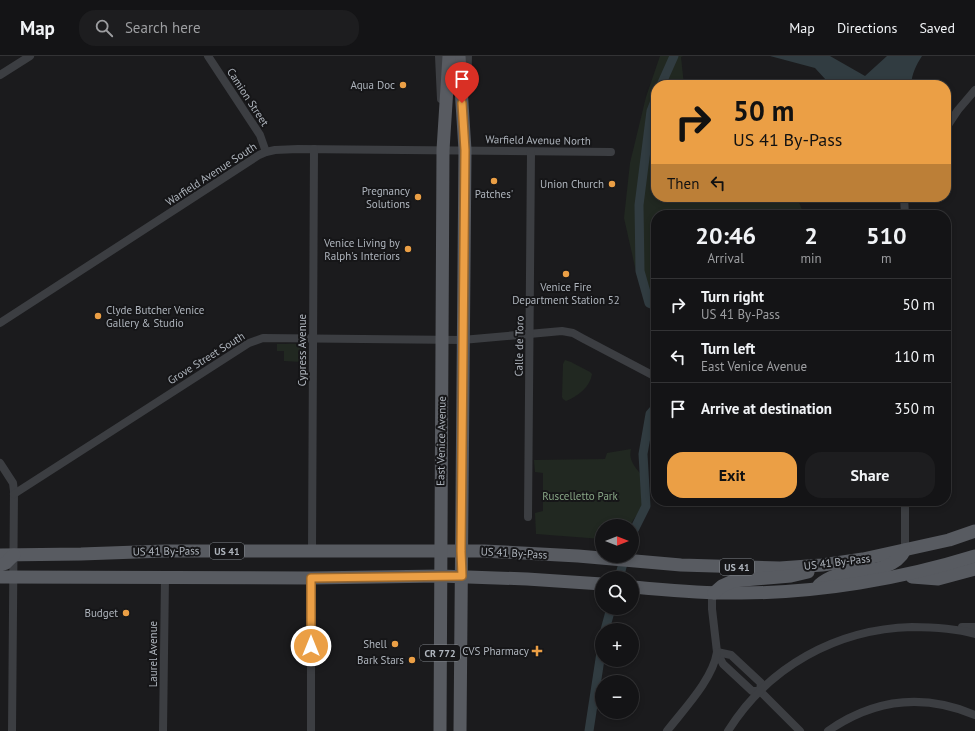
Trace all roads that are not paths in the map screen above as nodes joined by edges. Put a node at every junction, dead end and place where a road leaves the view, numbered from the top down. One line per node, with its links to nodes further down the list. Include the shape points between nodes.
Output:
1 (30, 56): 7 (street)
2 (208, 56): 13 (street, Camion Street, via 260,135)
3 (439, 56): 11 (street, East Venice Avenue)
4 (449, 56): 11 (main road, East Venice Avenue)
5 (459, 56): 12 (main road, East Venice Avenue)
6 (468, 56): 12 (street, East Venice Avenue)
7 (0, 75)
8 (975, 90): 9 (street)
9 (951, 120)
10 (314, 149): 11 (street, Warfield Avenue South); 13 (street, Warfield Avenue South); 18 (street, Cypress Avenue)
11 (443, 150): 12 (street, Warfield Avenue South); 19 (main road, East Venice Avenue)
12 (465, 150): 14 (street, Warfield Avenue North); 20 (main road, East Venice Avenue)
13 (266, 152): 16 (street, Warfield Avenue South)
14 (531, 152): 15 (street, Warfield Avenue North); 17 (street, Calle de Toro)
15 (611, 152)
16 (0, 323)
17 (530, 335): 20 (street, Grove Street South); 21 (street, Grove Street South, via 559,331 573,334); 25 (street, Calle de Toro)
18 (313, 338): 19 (street, Grove Street South); 23 (street, Grove Street South, via 263,338 249,342); 27 (street, Cypress Avenue)
19 (443, 340): 20 (street, Grove Street South); 29 (main road, East Venice Avenue)
20 (462, 340): 30 (main road, East Venice Avenue)
21 (651, 374)
22 (0, 463): 23 (street, via 13,483)
23 (14, 492): 31 (street)
24 (905, 506): 28 (street)
25 (528, 517)
26 (975, 532): 28 (main road, US 41 By-Pass / US 41)
27 (312, 550): 29 (main road, US 41 By-Pass / US 41); 31 (main road, US 41 By-Pass / US 41)
28 (905, 550): 34 (main road, US 41 By-Pass / US 41); 46 (main road, via 898,560 889,566 837,576)
29 (440, 551): 30 (main road, US 41 By-Pass / US 41); 37 (main road, East Venice Avenue / CR 772)
30 (461, 551): 34 (main road, US 41 By-Pass / US 41, via 688,566 759,568); 38 (main road, East Venice Avenue / CR 772)
31 (14, 554): 32 (main road, US 41 By-Pass / US 41); 35 (main road, via 6,563); 41 (street)
32 (0, 555)
33 (975, 556): 39 (main road, US 41 By-Pass)
34 (822, 564): 47 (main road, via 802,574 733,581)
35 (0, 565)
36 (975, 569): 39 (main road, via 938,579)
37 (440, 576): 38 (main road); 43 (main road); 57 (main road, East Venice Avenue / CR 772)
38 (462, 576): 44 (main road); 58 (main road, East Venice Avenue / CR 772)
39 (898, 576): 46 (main road, US 41 By-Pass)
40 (0, 577): 41 (main road)
41 (14, 577): 42 (main road); 54 (street)
42 (165, 577): 43 (main road); 55 (street, Laurel Avenue)
43 (311, 578): 56 (street)
44 (595, 584)
45 (639, 588): 47 (main road, US 41 By-Pass)
46 (812, 589): 47 (main road, US 41 By-Pass)
47 (714, 593): 51 (street, via 712,618)
48 (941, 627): 49 (street); 50 (street); 52 (street, via 886,629 837,641 797,661)
49 (975, 627)
50 (975, 634)
51 (717, 652): 52 (street, via 723,664 752,691); 52 (street, via 731,655 761,683); 59 (street, via 714,666 707,679)
52 (760, 691): 60 (street, via 747,704); 61 (street)
53 (975, 715): 62 (street, via 936,703 899,702 865,711)
54 (12, 731)
55 (163, 731)
56 (311, 731)
57 (440, 731)
58 (460, 731)
59 (667, 731)
60 (728, 731)
61 (800, 731)
62 (828, 731)

